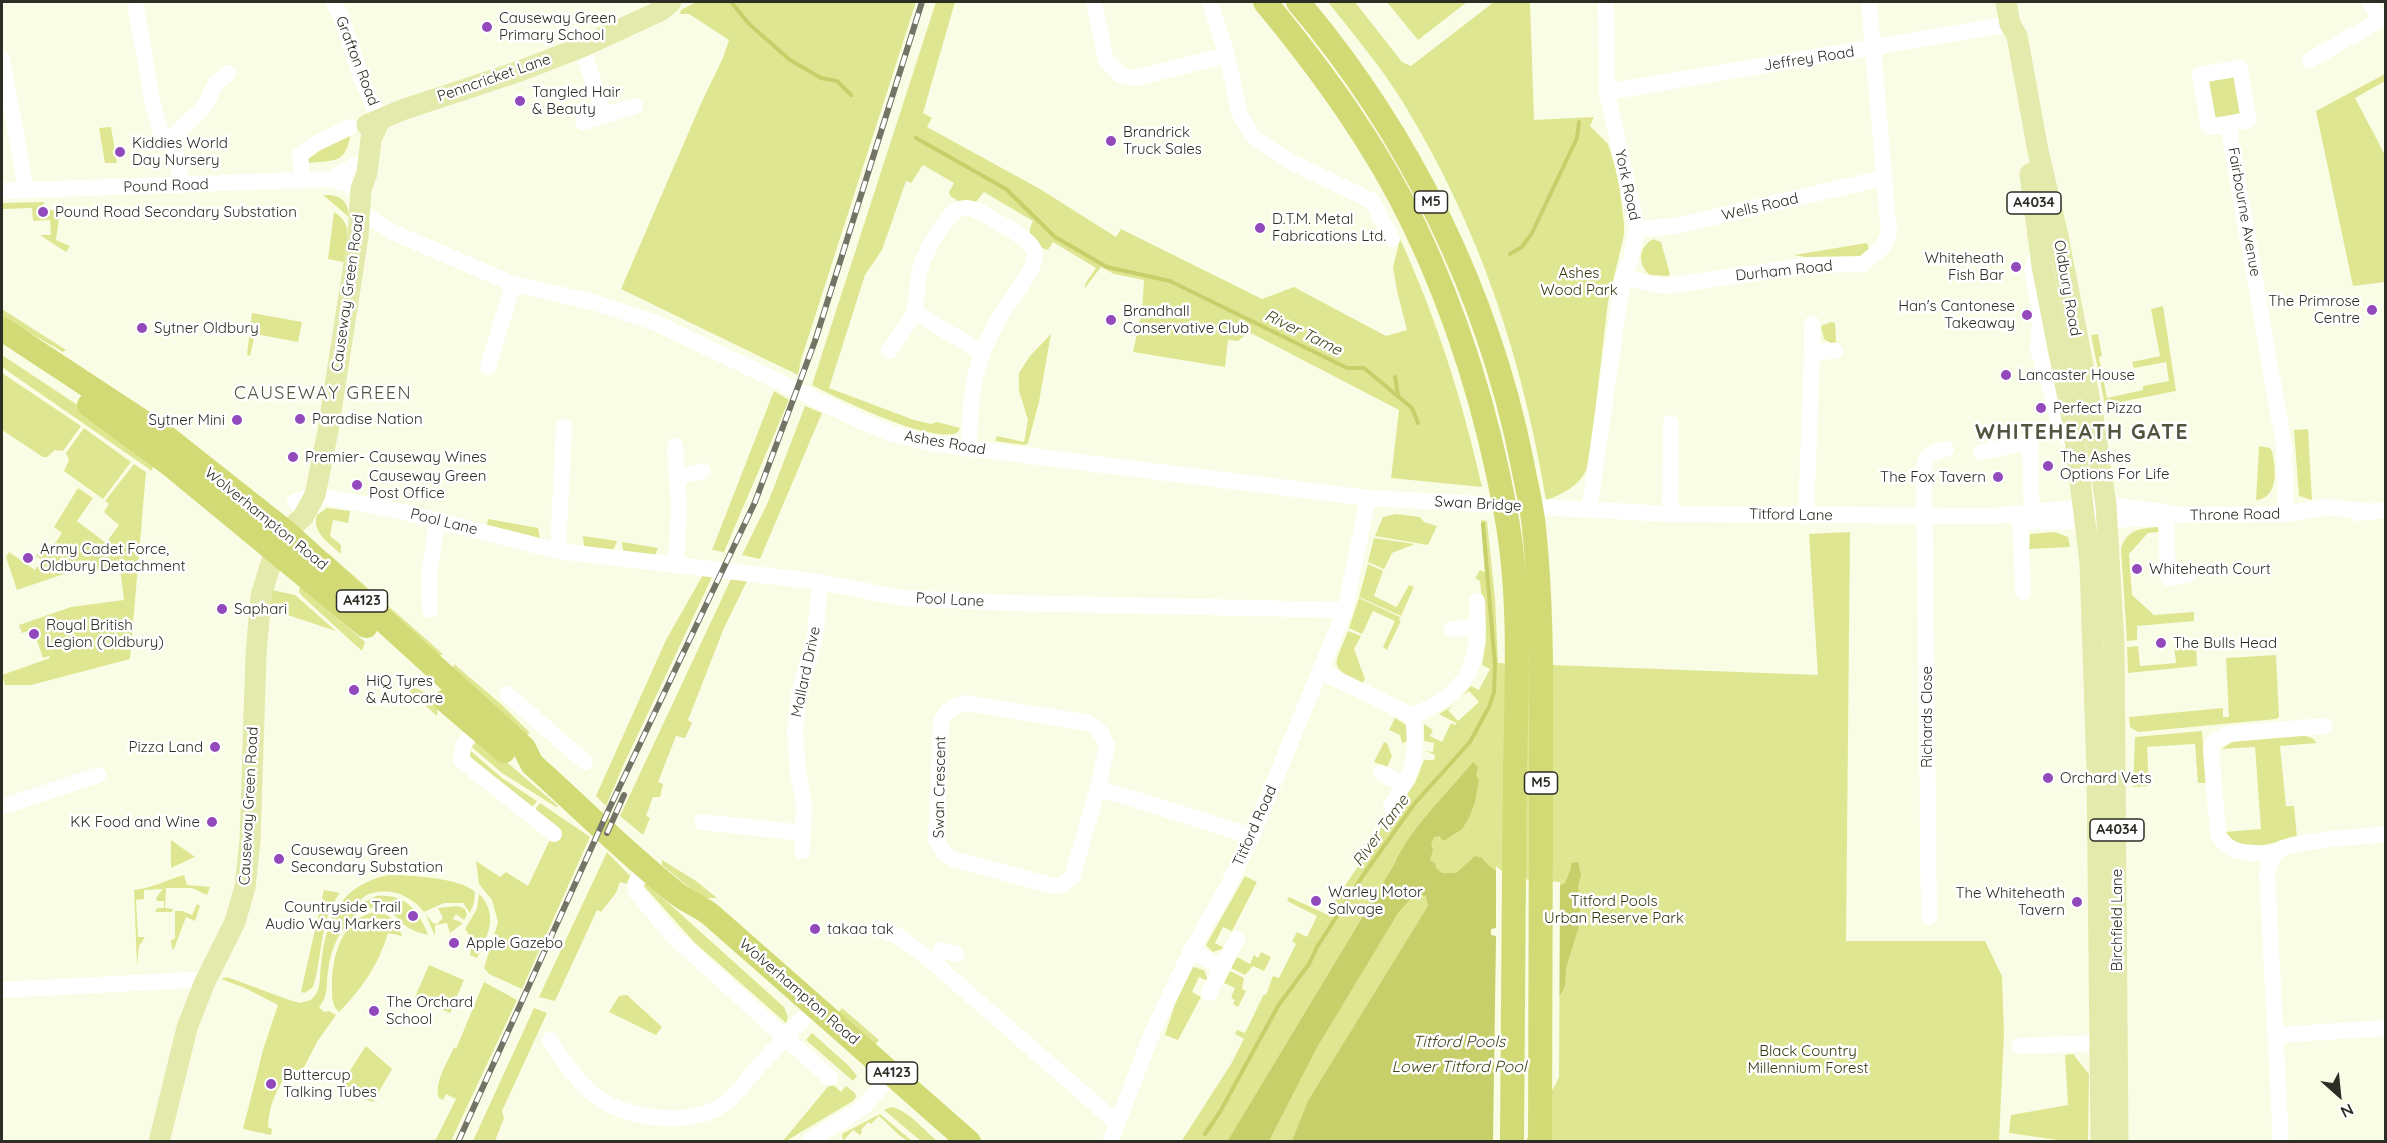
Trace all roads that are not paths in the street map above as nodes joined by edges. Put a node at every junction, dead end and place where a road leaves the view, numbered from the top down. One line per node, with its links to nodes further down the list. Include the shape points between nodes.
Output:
1 (137, 2): 26 (street, via 153,106 161,131)
2 (334, 2): 22 (street, Grafton Road)
3 (671, 2): 13 (main road, Penncricket Lane, via 660,11)
4 (1094, 2): 15 (street, via 1106,60 1120,75 1136,78)
5 (1210, 2): 15 (street)
6 (1265, 2): 128 (highway, M5, via 1346,107 1415,226 1470,370 1506,516 1517,627)
7 (1298, 2): 129 (highway, M5, via 1364,88 1423,187 1485,329 1515,427 1534,525 1541,622)
8 (1606, 2): 19 (street, York Road)
9 (1869, 2): 14 (street, Durham Road)
10 (2006, 2): 12 (main road, Oldbury Road / A4034)
11 (2370, 2): 17 (street, via 2380,20)
12 (2010, 24): 14 (street, Jeffrey Road); 61 (main road, Oldbury Road / A4034, via 2017,36 2062,254); 62 (main road, Oldbury Road / A4034, via 2004,36 2033,189 2039,250 2076,449)
13 (582, 47): 21 (street); 22 (main road, Penncricket Lane)
14 (1874, 49): 19 (street, Jeffrey Road); 28 (street, Durham Road)
15 (1227, 55): 37 (street, via 1239,112 1251,134 1291,162 1372,201)
16 (2, 59): 31 (street)
17 (2310, 60)
18 (228, 73): 26 (street, via 215,85 204,107)
19 (1607, 92): 34 (street, York Road)
20 (634, 106): 21 (street)
21 (604, 115): 23 (street)
22 (380, 120): 27 (main road, Causeway Green Road)
23 (583, 122)
24 (2229, 125): 64 (street, Fairbourne Avenue, via 2284,446)
25 (350, 127): 29 (street, via 300,155)
26 (169, 140): 30 (street, via 178,159)
27 (352, 177): 29 (street, Pound Road); 33 (main road, Causeway Green Road)
28 (1883, 178): 34 (street, Wells Road, via 1676,226); 38 (street, Durham Road, via 1890,233 1882,247 1863,264 1811,265 1666,286)
29 (303, 181): 30 (street, Pound Road)
30 (182, 185): 31 (street, Pound Road)
31 (26, 190): 32 (street, Pound Road)
32 (2, 191)
33 (360, 212): 35 (street, Ashes Road); 36 (main road, Causeway Green Road)
34 (1637, 229): 38 (street, York Road)
35 (395, 233): 36 (street, Ashes Road); 39 (street, Ashes Road)
36 (358, 237): 57 (main road, Causeway Green Road, via 328,431 319,468)
37 (1392, 238)
38 (1623, 278): 59 (street, York Road)
39 (513, 284): 48 (street); 52 (street, Ashes Road, via 593,302 656,323 893,434)
40 (914, 312): 44 (street); 46 (street); 46 (street, via 920,270 951,215 960,207 981,212 1027,241 1035,256 1034,264)
41 (1812, 324): 47 (street)
42 (2, 328): 70 (highway, Wolverhampton Road / A4123, via 166,437)
43 (2, 348): 70 (highway, Wolverhampton Road / A4123, via 168,463 247,531)
44 (889, 351)
45 (1835, 351): 47 (street)
46 (981, 352): 52 (street, via 971,393)
47 (1812, 352): 66 (street)
48 (488, 367)
49 (1671, 423): 63 (street)
50 (564, 427): 71 (street)
51 (675, 446): 56 (street)
52 (969, 448): 58 (street, Ashes Road)
53 (1946, 449): 67 (street, Richards Close, via 1925,460)
54 (1981, 452): 68 (street, via 2030,442)
55 (702, 471): 56 (street)
56 (678, 476): 72 (street)
57 (305, 498): 69 (street, Pool Lane, via 395,510); 70 (main road, Causeway Green Road, via 303,517)
58 (1368, 498): 59 (street, Swan Bridge); 78 (street, Titford Road)
59 (1589, 510): 63 (street, Titford Lane)
60 (2385, 510): 64 (street, Throne Road, via 2326,507)
61 (2107, 512): 62 (street, Throne Road); 65 (street, Throne Road); 131 (main road, Birchfield Lane / A4034, via 2115,644)
62 (2083, 513): 68 (street, Titford Lane); 118 (main road, Birchfield Lane / A4034, via 2090,563 2097,770)
63 (1670, 514): 66 (street, Titford Lane)
64 (2289, 514): 65 (street, Throne Road)
65 (2170, 515): 73 (street, via 2168,578)
66 (1806, 516): 67 (street, Titford Lane)
67 (1926, 517): 68 (street, Titford Lane); 103 (street, Richards Close)
68 (2026, 518): 75 (street)
69 (437, 521): 71 (street, Pool Lane); 77 (street, via 429,574)
70 (280, 541): 86 (highway, Wolverhampton Road / A4123); 87 (highway, Wolverhampton Road / A4123); 110 (main road, Causeway Green Road, via 263,584 257,627 245,887 236,922)
71 (558, 551): 72 (street, Pool Lane)
72 (676, 565): 74 (street, Pool Lane)
73 (2188, 575)
74 (820, 582): 78 (street, Pool Lane, via 902,598); 96 (street, Mallard Drive, via 816,637 799,693 795,731 804,805)
75 (2023, 592)
76 (1477, 601): 79 (street)
77 (430, 610)
78 (1345, 610): 81 (street, Titford Road)
79 (1478, 627): 80 (street); 83 (street, via 1474,658 1460,684 1446,699)
80 (1452, 629)
81 (1320, 671): 83 (street); 99 (street, Titford Road)
82 (507, 694): 85 (street)
83 (1413, 716): 91 (street, via 1417,748)
84 (2325, 726): 101 (street, via 2228,734 2213,742 2221,841 2240,853)
85 (544, 728): 87 (street); 88 (street)
86 (477, 729): 87 (highway, Wolverhampton Road / A4123, via 513,758); 97 (street, via 464,743 461,760)
87 (528, 756): 102 (highway, Wolverhampton Road / A4123)
88 (585, 762)
89 (1381, 772): 91 (street)
90 (98, 775): 94 (street)
91 (1404, 784): 93 (street)
92 (1098, 788): 92 (street, Swan Crescent, via 1072,877 1064,884 1054,886 953,859 936,841 944,714 956,705 966,704 1089,723 1101,733 1107,746); 99 (street)
93 (1391, 806)
94 (2, 807)
95 (702, 822): 96 (street)
96 (803, 833): 100 (street, Mallard Drive)
97 (554, 834)
98 (2385, 834): 101 (street, via 2293,845)
99 (1252, 836): 106 (street, Titford Road)
100 (802, 851)
101 (2274, 854): 115 (street, via 2267,872)
102 (646, 867): 113 (highway, Wolverhampton Road / A4123, via 679,895 691,916); 116 (street, via 635,885 638,893 674,937)
103 (1929, 917)
104 (877, 928): 108 (street, via 900,937)
105 (1236, 939): 109 (street)
106 (1191, 951): 109 (street); 122 (street, Titford Road)
107 (956, 954): 108 (street, via 941,950)
108 (935, 964): 122 (street)
109 (1222, 967): 112 (street)
110 (204, 984): 111 (street, via 191,980); 123 (main road, Causeway Green Road, via 179,1054)
111 (2, 990)
112 (1209, 993)
113 (809, 1011): 116 (street); 121 (highway, Wolverhampton Road / A4123); 126 (highway, Wolverhampton Road / A4123)
114 (2385, 1028): 115 (street)
115 (2277, 1035): 132 (street)
116 (785, 1037): 117 (street, via 720,1107 676,1118 644,1116 600,1099 573,1074); 120 (street)
117 (550, 1040)
118 (2099, 1043): 119 (street); 130 (main road, Birchfield Lane / A4034)
119 (2019, 1046)
120 (830, 1078)
121 (884, 1084): 124 (street, via 862,1108); 125 (highway, Wolverhampton Road / A4123)
122 (1116, 1122): 127 (street, Titford Road)
123 (159, 1142)
124 (808, 1142)
125 (948, 1142)
126 (969, 1142)
127 (1110, 1142)
128 (1512, 1142)
129 (1540, 1142)
130 (2101, 1142)
131 (2118, 1142)
132 (2281, 1142)

